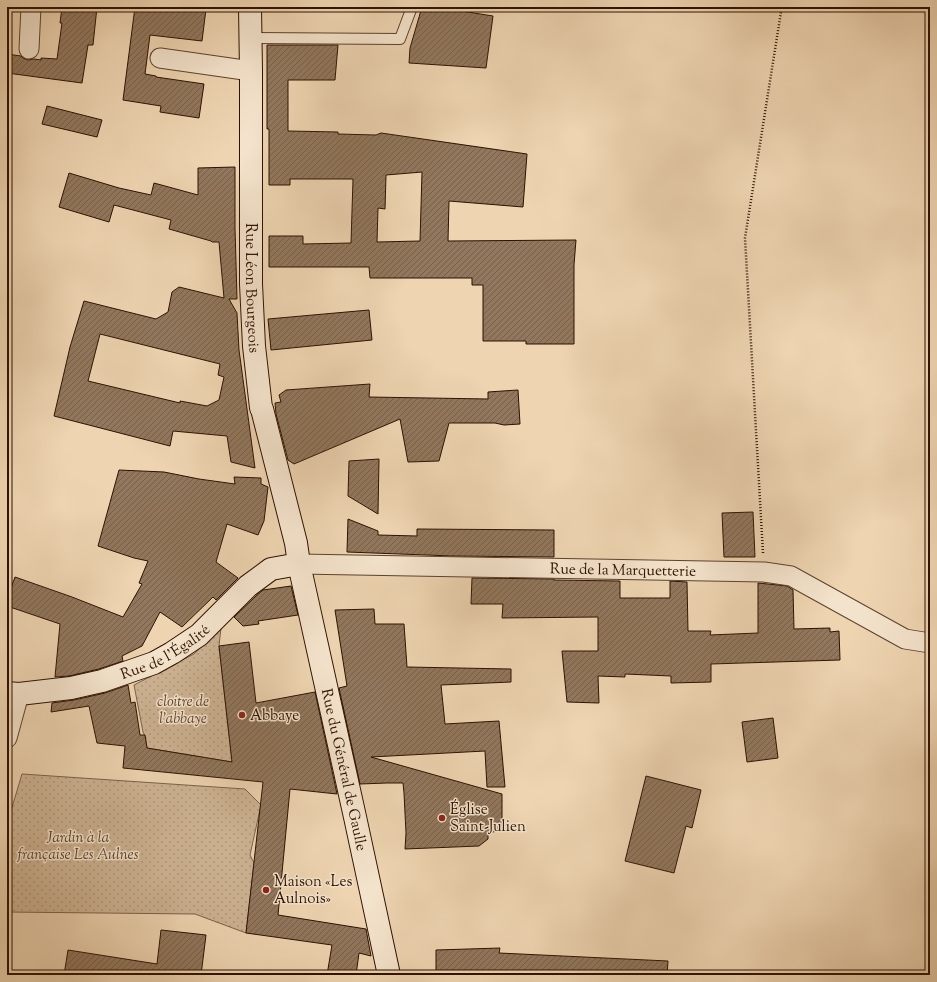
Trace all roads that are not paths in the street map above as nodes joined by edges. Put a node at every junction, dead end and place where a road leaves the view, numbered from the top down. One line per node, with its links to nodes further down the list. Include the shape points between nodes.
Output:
1 (31, 7): 5 (street)
2 (250, 7): 4 (street, Rue Léon Bourgeois)
3 (412, 7): 4 (lane, via 400,39)
4 (250, 38): 7 (street, Rue Léon Bourgeois)
5 (29, 49)
6 (160, 58): 7 (street)
7 (251, 72): 8 (street, Rue Léon Bourgeois, via 251,284 254,346 261,408)
8 (300, 564): 9 (street, Rue de la Marquetterie, via 764,572 791,576 905,639); 10 (street, Rue de l'Égalité, via 271,569 248,586 199,634 154,663 102,681 71,688); 12 (street, Rue du Général de Gaulle)
9 (930, 643)
10 (13, 693): 11 (street)
11 (7, 738)
12 (389, 975)

